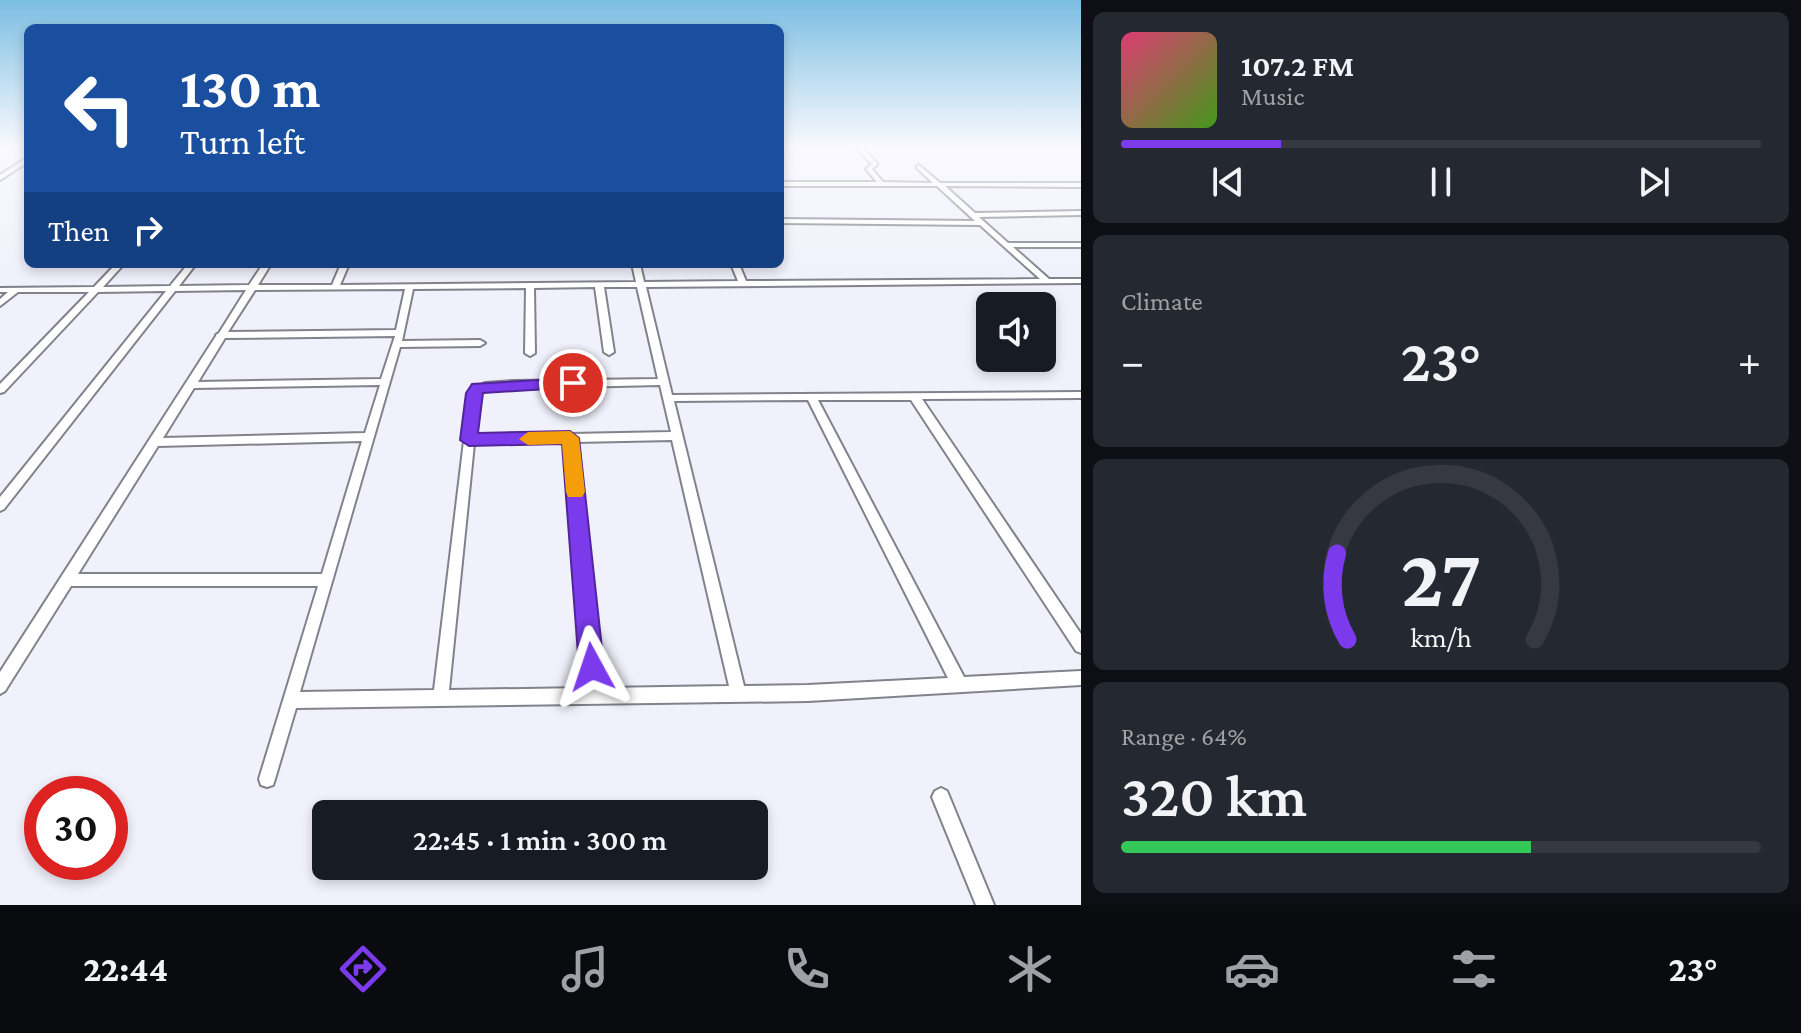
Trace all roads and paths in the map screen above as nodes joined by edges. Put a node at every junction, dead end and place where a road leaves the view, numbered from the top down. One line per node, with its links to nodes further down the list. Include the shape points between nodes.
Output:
1 (944, 188): 3 (street)
2 (1081, 213): 3 (street)
3 (973, 215): 5 (street)
4 (784, 221): 5 (street)
5 (982, 223): 6 (street)
6 (1007, 245): 7 (street); 14 (street)
7 (1081, 245)
8 (116, 268): 21 (street)
9 (189, 268): 22 (street)
10 (265, 268): 23 (street)
11 (343, 268): 20 (street)
12 (637, 268): 18 (street)
13 (737, 268): 16 (street)
14 (1047, 281): 15 (street); 16 (street)
15 (1081, 281)
16 (743, 283): 18 (street)
17 (599, 284): 18 (street); 19 (street); 31 (street)
18 (641, 284): 34 (street)
19 (530, 285): 24 (street); 32 (street)
20 (335, 286): 23 (street); 24 (street)
21 (98, 288): 22 (street); 26 (street); 36 (street)
22 (174, 288): 23 (street); 46 (street)
23 (253, 288): 28 (street)
24 (409, 288): 29 (street)
25 (0, 290): 26 (street)
26 (16, 290): 27 (street)
27 (0, 303)
28 (220, 335): 29 (street); 35 (street)
29 (398, 338): 30 (street); 33 (street)
30 (480, 343)
31 (609, 352)
32 (530, 353)
33 (384, 382): 35 (street); 42 (street)
34 (664, 382): 40 (street); 44 (street, via 485,386 474,393)
35 (189, 385): 45 (street)
36 (0, 390)
37 (1081, 395): 38 (street)
38 (914, 396): 39 (street); 49 (street)
39 (811, 397): 40 (street); 51 (street)
40 (667, 398): 41 (street)
41 (677, 436): 43 (street); 53 (street)
42 (369, 437): 45 (street); 48 (street)
43 (570, 438): 44 (street); 54 (street)
44 (469, 440): 55 (street)
45 (153, 442): 47 (street)
46 (0, 506)
47 (66, 580): 48 (street); 52 (street)
48 (326, 580): 56 (street)
49 (1081, 646)
50 (1081, 678): 51 (street)
51 (960, 685): 53 (street)
52 (0, 686)
53 (738, 693): 54 (street)
54 (594, 695): 55 (street)
55 (441, 698): 56 (street)
56 (290, 700): 57 (street)
57 (267, 779)
58 (941, 797): 59 (street)
59 (985, 905)

